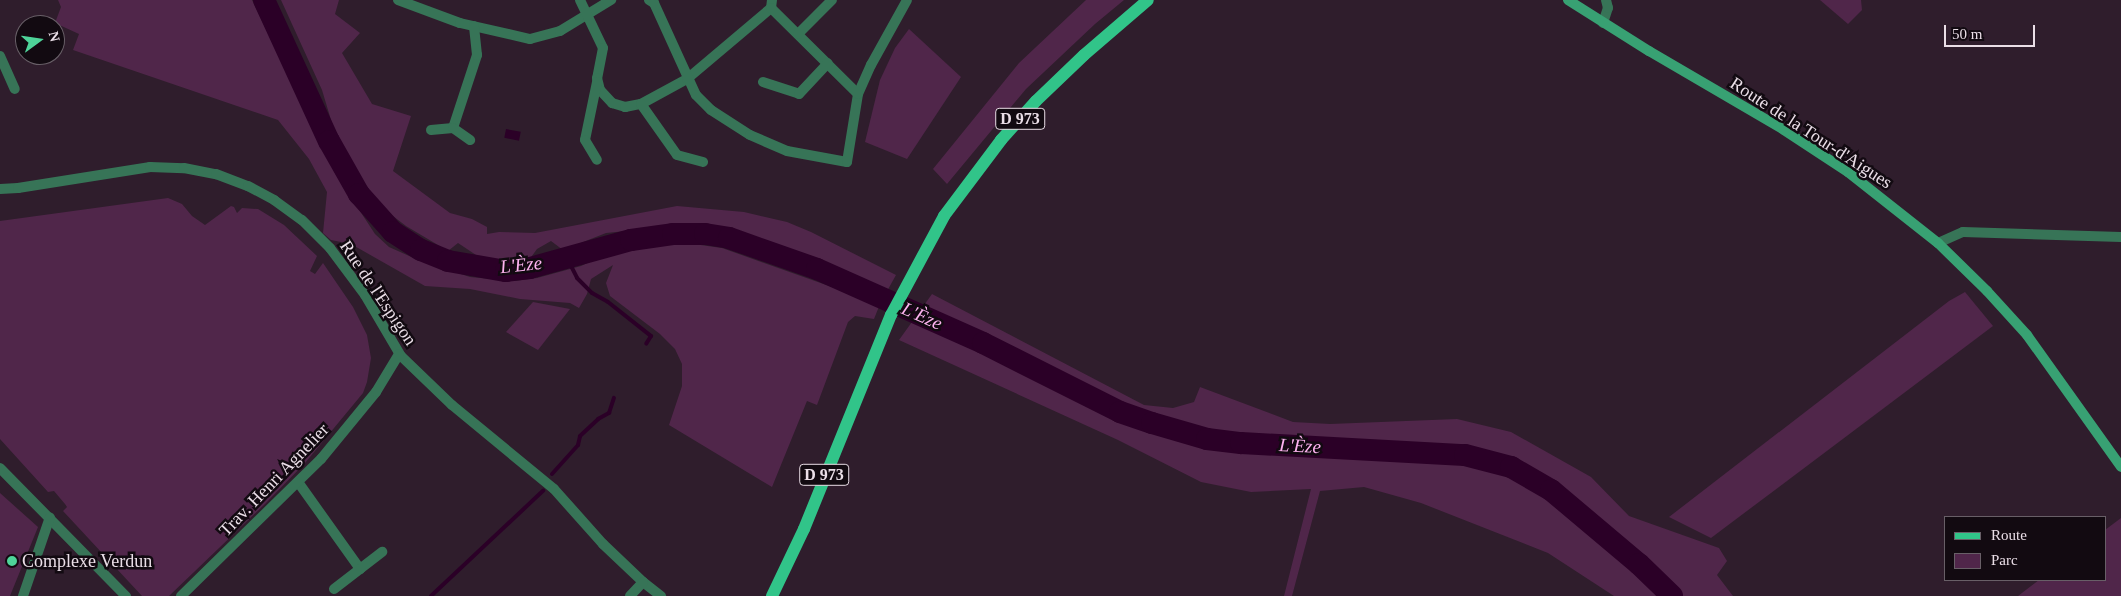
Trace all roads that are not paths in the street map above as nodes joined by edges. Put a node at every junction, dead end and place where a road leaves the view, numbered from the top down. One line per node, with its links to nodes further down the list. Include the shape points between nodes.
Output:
1 (398, 0): 13 (street)
2 (580, 0): 11 (street)
3 (610, 0): 11 (street)
4 (649, 0): 18 (street, via 654,3)
5 (832, 0): 14 (street)
6 (907, 0): 21 (street)
7 (1148, 0): 45 (main road, D 973, via 1084,54 1001,140 944,216 875,352 804,529)
8 (1568, 0): 12 (main road, Route de la Tour-d'Aigues)
9 (1606, 0): 12 (street, via 1608,8)
10 (772, 4): 14 (street); 18 (street)
11 (587, 14): 13 (street, via 560,31 530,38); 17 (street, via 603,48)
12 (1603, 23): 30 (main road, Route de la Tour-d'Aigues, via 1784,130 1848,172)
13 (474, 26): 23 (street, via 477,54)
14 (798, 34): 16 (street)
15 (0, 56): 20 (street)
16 (828, 63): 19 (street, via 799,94); 21 (street)
17 (597, 78): 22 (street, via 600,90 612,103 625,107); 26 (street, via 585,140)
18 (687, 79): 21 (street, via 696,95 711,110 750,134 787,151 847,162); 22 (street)
19 (763, 82)
20 (15, 89)
21 (858, 94)
22 (641, 104): 27 (street, via 677,155)
23 (453, 128): 24 (street); 25 (street)
24 (431, 130)
25 (470, 140)
26 (597, 160)
27 (703, 162)
28 (0, 189): 31 (street, Rue de l'Espigon, via 150,167 184,168 216,174 248,186 302,220 330,248 365,295)
29 (2121, 236): 30 (street, via 1963,232)
30 (1938, 243): 33 (main road, Route de la Tour-d'Aigues, via 2027,335)
31 (399, 354): 34 (street, Trav. Henri Agnelier, via 376,392); 38 (street, Rue de l'Espigon, via 452,405 554,489)
32 (0, 468): 35 (street)
33 (2121, 468)
34 (298, 482): 37 (street); 42 (street, Trav. Henri Agnelier)
35 (50, 517): 40 (street); 41 (street)
36 (382, 552): 37 (street)
37 (360, 569): 39 (street)
38 (643, 582): 43 (street); 44 (street, Rue de l'Espigon)
39 (334, 590)
40 (23, 596)
41 (126, 596)
42 (181, 596)
43 (630, 596)
44 (661, 596)
45 (772, 596)

